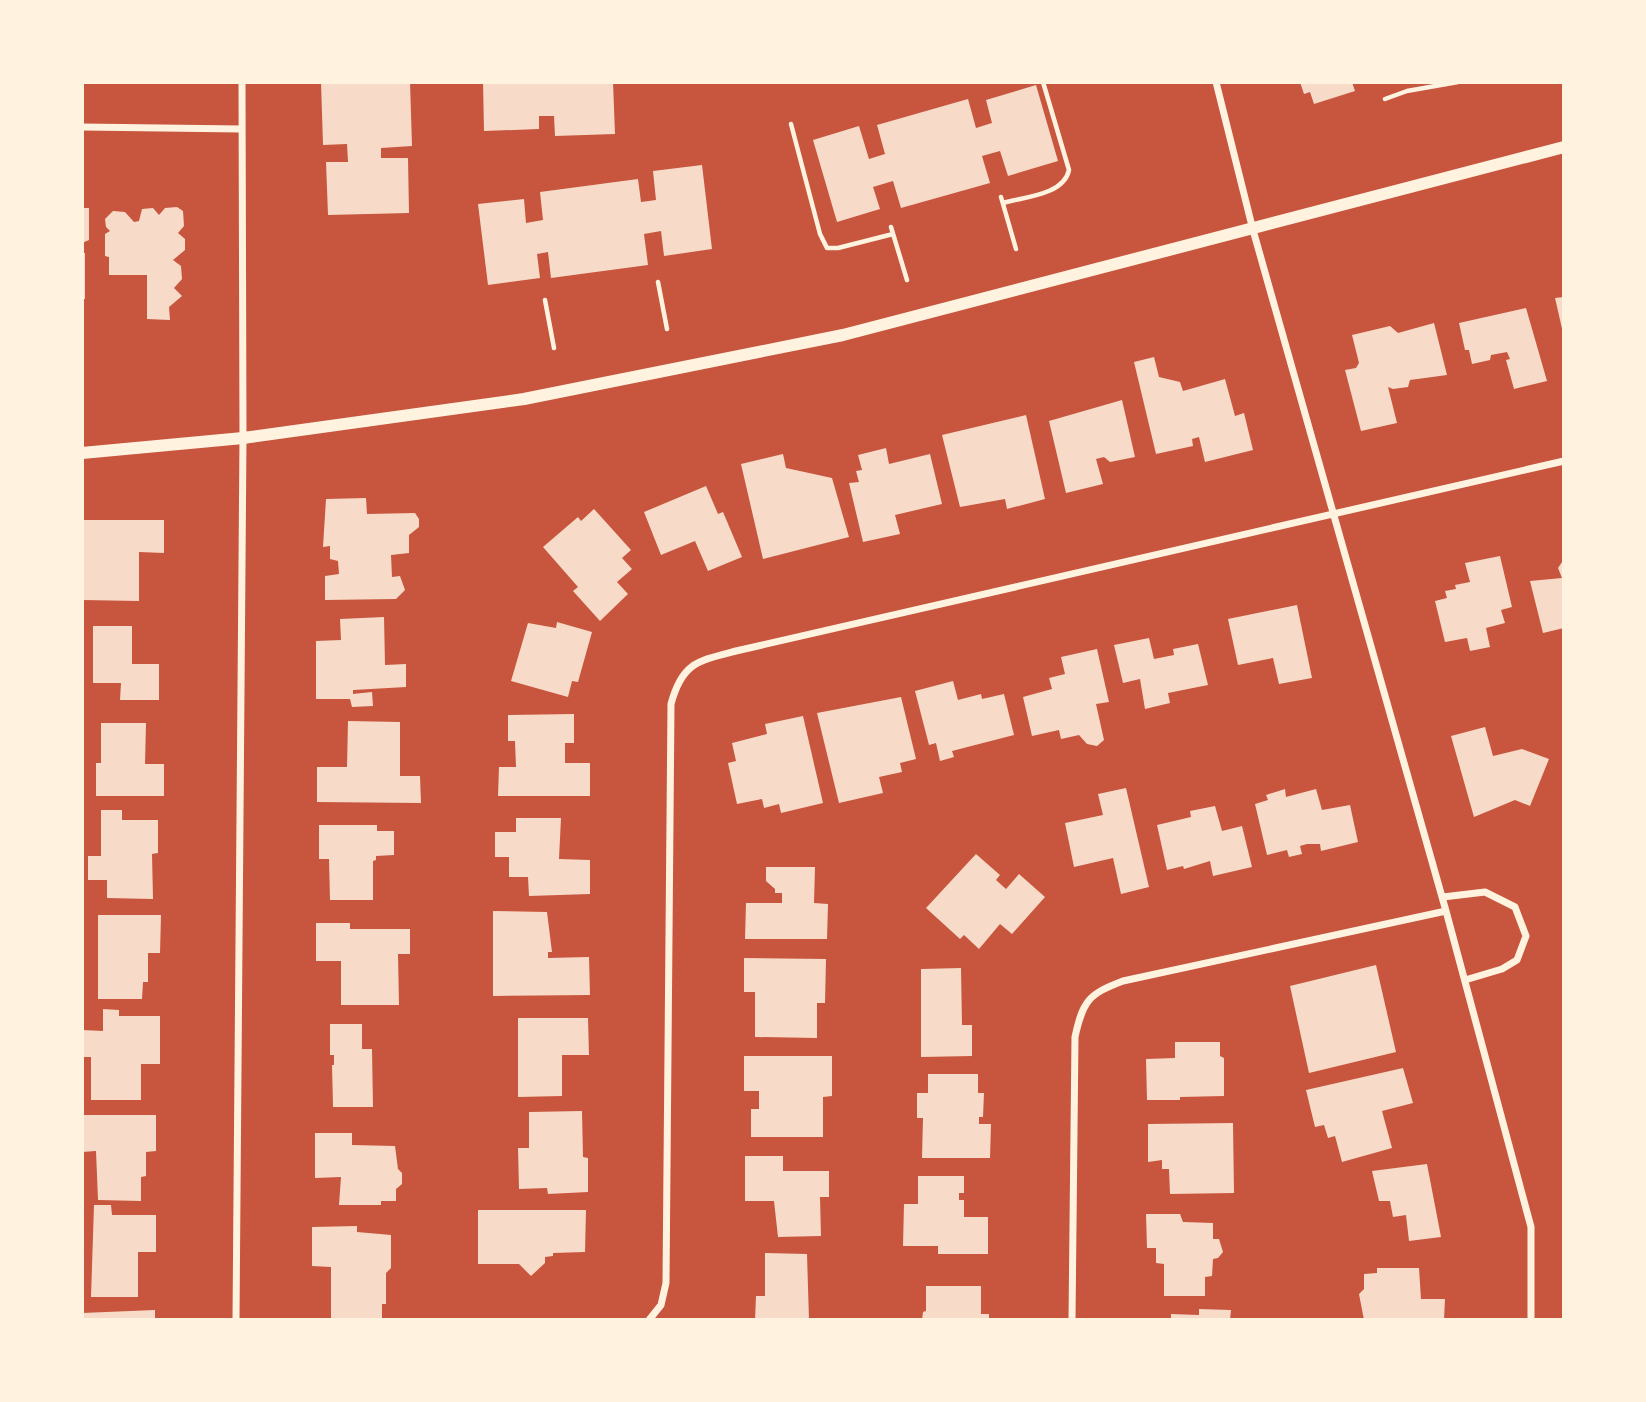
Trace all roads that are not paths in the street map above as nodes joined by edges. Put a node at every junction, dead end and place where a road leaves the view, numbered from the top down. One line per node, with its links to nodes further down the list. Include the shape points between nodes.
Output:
1 (242, 82): 4 (street)
2 (1216, 82): 6 (street)
3 (82, 127): 4 (street)
4 (241, 129): 7 (street)
5 (1564, 148): 6 (street)
6 (1253, 230): 7 (street, via 843,335 524,399); 10 (street)
7 (243, 438): 8 (street); 14 (street)
8 (82, 453)
9 (1564, 461): 10 (street)
10 (1333, 513): 11 (street); 15 (street, via 725,654 702,660 678,678 671,705 666,1283 661,1305)
11 (1443, 898): 12 (street); 13 (street, via 1485,892 1515,907 1526,936 1517,960)
12 (1447, 911): 13 (street); 16 (street, via 1124,981 1093,992 1080,1012 1075,1037)
13 (1465, 980): 17 (street, via 1531,1227)
14 (236, 1320)
15 (649, 1320)
16 (1072, 1320)
17 (1531, 1320)

